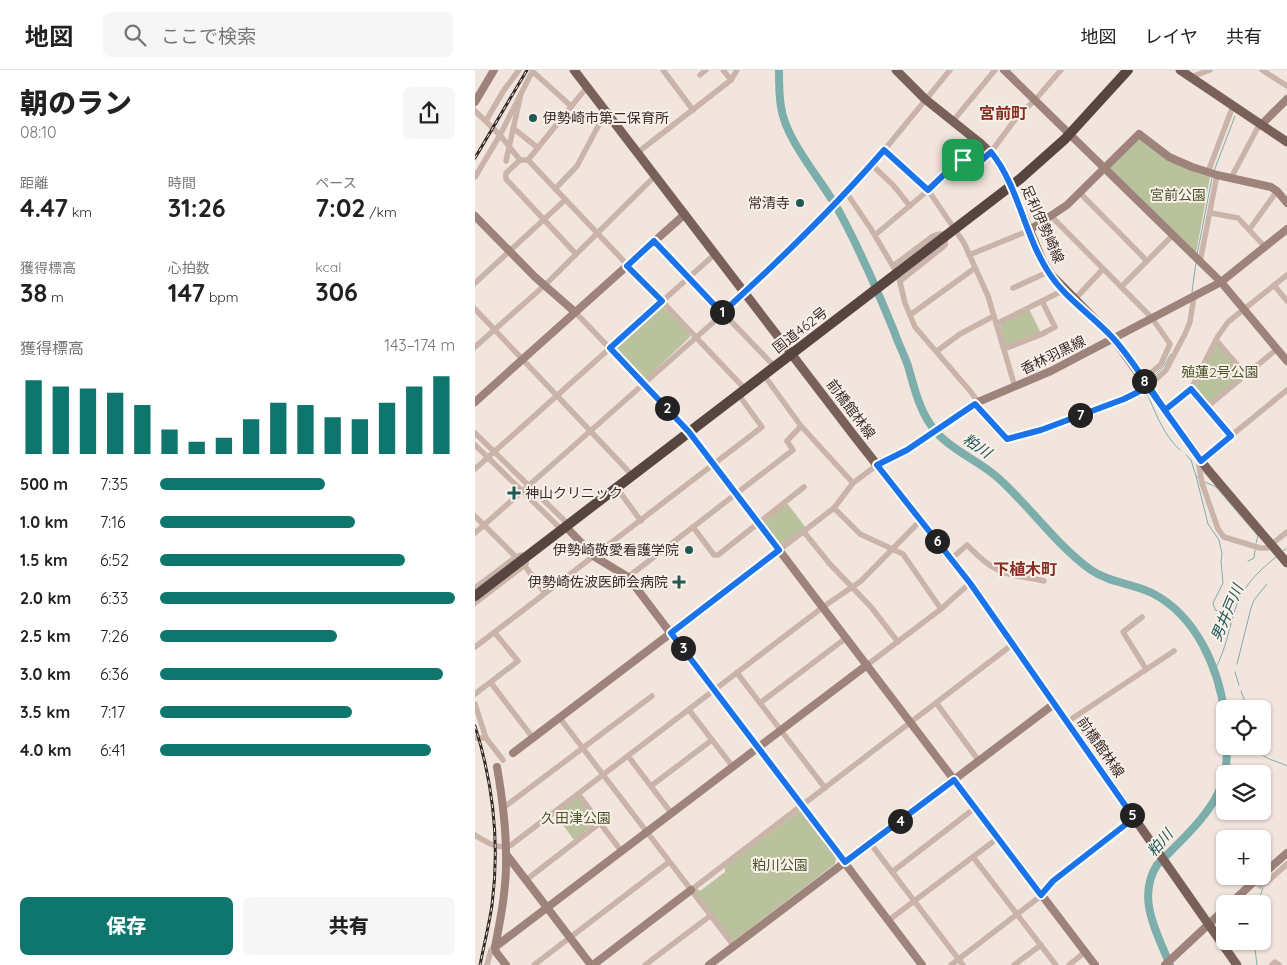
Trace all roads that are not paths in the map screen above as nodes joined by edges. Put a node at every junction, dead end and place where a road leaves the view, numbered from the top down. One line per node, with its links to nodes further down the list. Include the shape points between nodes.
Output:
1 (495, 70): 28 (street)
2 (574, 70): 23 (main road, 前橋館林線)
3 (663, 70): 31 (street)
4 (706, 70): 18 (street)
5 (723, 70): 20 (street)
6 (737, 70): 20 (street)
7 (896, 70): 26 (main road, 足利伊勢崎線)
8 (950, 70): 26 (street)
9 (995, 70): 35 (street)
10 (1004, 70): 27 (street)
11 (1061, 70): 27 (street)
12 (1128, 70): 38 (highway, 国道462号)
13 (1180, 70): 19 (main road)
14 (1210, 70): 19 (street)
15 (1262, 70): 22 (street)
16 (533, 71): 21 (street); 29 (street)
17 (517, 72): 21 (street); 34 (street)
18 (700, 75)
19 (1191, 77): 30 (main road)
20 (731, 80): 31 (street)
21 (526, 83): 24 (street)
22 (1287, 86)
23 (587, 87): 29 (street); 33 (main road, 前橋館林線)
24 (520, 96): 37 (street); 39 (street)
25 (1287, 98): 36 (street)
26 (925, 99): 35 (main road, 足利伊勢崎線); 43 (street)
27 (1035, 100): 38 (street); 44 (street, via 1017,117)
28 (475, 102)
29 (571, 106): 42 (street)
30 (1233, 106): 36 (main road); 51 (street)
31 (693, 110): 45 (street)
32 (475, 111): 39 (street)
33 (607, 113): 45 (main road, 前橋館林線); 57 (street, via 577,166)
34 (487, 118)
35 (953, 121): 44 (main road, 足利伊勢崎線)
36 (1261, 125): 40 (main road); 55 (street)
37 (513, 128): 41 (street); 42 (street)
38 (1069, 134): 50 (street); 56 (highway, 国道462号)
39 (500, 135): 41 (street); 54 (street)
40 (1287, 142)
41 (509, 144): 46 (street); 48 (street)
42 (538, 148): 47 (street)
43 (884, 150): 49 (street); 58 (street)
44 (991, 152): 56 (main road, 足利伊勢崎線); 58 (street, via 971,170 963,160 959,160)
45 (637, 153): 53 (main road, 前橋館林線)
46 (520, 160): 47 (street); 69 (street, via 506,173 506,178)
47 (528, 160): 57 (street)
48 (506, 161)
49 (872, 165): 60 (street); 64 (street)
50 (1105, 168): 51 (street, via 1139,134 1169,157); 61 (street); 76 (street)
51 (1208, 172): 52 (street)
52 (1217, 175): 55 (street); 65 (street)
53 (655, 176): 66 (main road, 前橋館林線); 74 (street)
54 (475, 177)
55 (1231, 178): 59 (street, via 1264,184)
56 (1010, 187): 72 (main road, 足利伊勢崎線); 73 (highway, 国道462号)
57 (555, 189): 62 (street)
58 (928, 190): 64 (street); 73 (street)
59 (1277, 191): 63 (street); 71 (street)
60 (845, 193): 75 (street); 99 (street)
61 (1080, 193): 68 (street); 84 (street)
62 (565, 200): 69 (street); 74 (street)
63 (1287, 203)
64 (909, 206): 75 (street)
65 (1211, 213): 71 (street, via 1239,218); 83 (street)
66 (685, 214): 77 (street); 81 (main road, 前橋館林線)
67 (475, 216): 79 (street)
68 (1051, 216): 72 (street); 87 (street)
69 (544, 219): 79 (street); 80 (street)
70 (1287, 229): 78 (street, 香林羽黒線)
71 (1249, 230): 78 (street)
72 (1029, 231): 82 (street); 88 (main road, 足利伊勢崎線)
73 (950, 232): 75 (street, via 937,234 893,267); 82 (street, via 965,243); 91 (highway, 国道462号); 91 (street, via 943,247)
74 (597, 234): 80 (street); 85 (street)
75 (875, 235)
76 (1173, 235): 83 (street); 84 (street)
77 (654, 241): 85 (street); 90 (street)
78 (1265, 247): 92 (street, 香林羽黒線)
79 (511, 251): 93 (street); 94 (street)
80 (576, 254): 94 (street)
81 (715, 254): 90 (street); 99 (main road, 前橋館林線)
82 (969, 255): 86 (street)
83 (1198, 259): 92 (street)
84 (1147, 261): 96 (street)
85 (627, 266): 102 (street); 107 (street)
86 (975, 268): 109 (street); 110 (street)
87 (1103, 270): 96 (street); 101 (street)
88 (1048, 272): 97 (street); 98 (main road, 足利伊勢崎線)
89 (1287, 275): 95 (street)
90 (688, 277): 102 (street); 108 (street)
91 (896, 279): 109 (street); 122 (highway, 国道462号, via 862,299)
92 (1221, 282): 100 (street, 香林羽黒線); 106 (street)
93 (475, 284)
94 (545, 285): 107 (street); 113 (street)
95 (1274, 285): 104 (street); 106 (street)
96 (1121, 287): 111 (street)
97 (1013, 288)
98 (1064, 290): 101 (main road, 足利伊勢崎線); 103 (street)
99 (745, 293): 108 (street); 122 (main road, 前橋館林線)
100 (1192, 297): 111 (street, 香林羽黒線); 129 (street, via 1190,322 1185,334 1166,370)
101 (1074, 300): 115 (main road, 足利伊勢崎線)
102 (662, 301): 114 (street); 118 (street)
103 (1042, 301): 112 (street); 119 (street, via 1055,327)
104 (1287, 301)
105 (475, 309): 113 (street)
106 (1244, 309): 116 (street, via 1227,322); 120 (street)
107 (575, 312): 118 (street); 123 (street)
108 (722, 313): 114 (street); 125 (street)
109 (910, 315): 121 (street, via 915,327)
110 (994, 316): 112 (street); 121 (street)
111 (1152, 318): 115 (street, 香林羽黒線); 129 (street, via 1170,347)
112 (996, 324): 119 (street)
113 (495, 329): 117 (street); 123 (street)
114 (696, 336): 128 (street); 133 (street)
115 (1114, 339): 129 (main road, 足利伊勢崎線); 130 (street, 香林羽黒線)
116 (1216, 340): 127 (street); 131 (street)
117 (475, 347)
118 (610, 348): 128 (street); 134 (street)
119 (1004, 349): 130 (street)
120 (1277, 349): 124 (street); 127 (street)
121 (937, 351): 136 (street)
122 (791, 354): 125 (highway, 国道462号); 149 (main road, 前橋館林線)
123 (523, 359): 134 (street); 135 (street)
124 (1287, 361)
125 (775, 367): 126 (highway, 国道462号)
126 (764, 375): 133 (highway, 国道462号); 139 (street)
127 (1246, 375): 137 (street)
128 (644, 384): 140 (street); 141 (street)
129 (1146, 386): 136 (street, via 1041,430 1007,439); 138 (main road, 足利伊勢崎線)
130 (1015, 387): 136 (street, 香林羽黒線)
131 (1191, 389): 137 (street); 138 (street)
132 (1287, 390): 143 (street)
133 (741, 392): 141 (highway, 国道462号); 148 (street, via 762,427)
134 (557, 395): 140 (street); 145 (street)
135 (475, 402)
136 (977, 403): 149 (street, 香林羽黒線, via 924,439)
137 (1207, 407): 143 (street)
138 (1165, 410): 147 (main road, 足利伊勢崎線)
139 (801, 426): 153 (street); 158 (street, via 787,441 793,450)
140 (590, 431): 151 (street); 154 (street)
141 (689, 432): 148 (street); 151 (highway, 国道462号)
142 (475, 433): 145 (street)
143 (1231, 436): 147 (street)
144 (475, 445): 146 (street)
145 (494, 452): 146 (street); 154 (street)
146 (487, 458): 150 (street); 157 (street)
147 (1201, 461): 172 (main road, 足利伊勢崎線); 172 (street, via 1202,483 1218,529 1224,536)
148 (714, 464): 152 (street); 161 (street)
149 (877, 465): 153 (street); 162 (main road, 前橋館林線)
150 (475, 468)
151 (632, 475): 156 (highway, 国道462号)
152 (722, 475): 158 (street)
153 (853, 483): 159 (street)
154 (529, 486): 157 (street); 165 (street)
155 (804, 487): 163 (street)
156 (616, 488): 161 (street); 165 (highway, 国道462号)
157 (522, 492): 164 (street); 165 (street)
158 (736, 494): 163 (street); 166 (street)
159 (834, 508): 167 (street); 170 (street, via 860,534)
160 (475, 516): 164 (street)
161 (641, 520): 173 (street)
162 (921, 520): 170 (street); 175 (main road, 前橋館林線)
163 (758, 523): 166 (street, via 718,555); 171 (street)
164 (485, 526): 169 (street); 174 (street)
165 (565, 526): 173 (street); 174 (highway, 国道462号)
166 (693, 527): 176 (street)
167 (804, 532): 171 (street); 179 (street)
168 (1287, 532): 172 (street)
169 (475, 533)
170 (893, 549): 179 (street); 185 (street, via 903,554)
171 (779, 550): 184 (street); 188 (street)
172 (1279, 554)
173 (595, 557): 176 (street); 181 (street)
174 (522, 559): 180 (street); 181 (street); 182 (highway, 国道462号); 183 (street)
175 (951, 559): 177 (street, via 967,545 993,568 1014,576); 178 (main road, 前橋館林線)
176 (628, 577): 188 (street)
177 (1044, 581)
178 (970, 583): 185 (street); 191 (main road, 前橋館林線)
179 (852, 587): 184 (street); 190 (street)
180 (475, 588)
181 (545, 594): 187 (street)
182 (475, 596)
183 (475, 603)
184 (823, 608): 189 (street); 196 (street)
185 (941, 609): 190 (street)
186 (1142, 616): 195 (street, via 1123,632)
187 (495, 632): 192 (street); 197 (street, via 518,662)
188 (671, 633): 198 (street); 206 (street)
189 (846, 638): 194 (street); 201 (street)
190 (897, 642): 194 (street)
191 (1013, 644): 203 (street); 204 (main road, 前橋館林線)
192 (475, 647)
193 (1174, 651): 195 (street)
194 (867, 666): 208 (street); 209 (street)
195 (1146, 669): 207 (street)
196 (737, 673): 198 (street); 201 (street)
197 (491, 683): 199 (street); 212 (street)
198 (715, 690): 205 (street); 215 (street)
199 (475, 694)
200 (651, 696): 214 (street)
201 (760, 703): 209 (street)
202 (475, 704): 211 (street)
203 (937, 704): 208 (street); 219 (street)
204 (1054, 704): 207 (main road, 前橋館林線); 219 (street)
205 (689, 710): 213 (street); 217 (street)
206 (559, 717): 212 (street); 214 (street)
207 (1067, 722): 231 (main road, 前橋館林線)
208 (911, 723): 223 (street); 225 (street)
209 (781, 731): 215 (street); 225 (street)
210 (475, 738): 211 (street)
211 (486, 738): 218 (street)
212 (533, 738): 216 (street)
213 (712, 740): 221 (street); 224 (street)
214 (583, 748): 222 (street); 228 (street)
215 (759, 748): 221 (street); 227 (street)
216 (513, 753): 218 (street)
217 (628, 756): 222 (street); 224 (street)
218 (503, 760): 220 (street)
219 (979, 761): 223 (street)
220 (497, 767): 228 (street)
221 (733, 767): 230 (street)
222 (603, 775): 226 (street); 233 (street)
223 (954, 780): 229 (street); 236 (street)
224 (651, 786): 230 (street)
225 (825, 788): 227 (street)
226 (578, 794): 232 (street); 237 (street)
227 (802, 805): 242 (street); 249 (street)
228 (503, 808): 237 (street)
229 (975, 808): 235 (street); 245 (street)
230 (672, 814): 233 (street)
231 (1134, 818): 250 (street, via 1053,881); 258 (main road, 前橋館林線)
232 (600, 823): 238 (street); 247 (street)
233 (647, 833): 238 (street); 241 (street)
234 (475, 835): 237 (street)
235 (997, 838): 240 (street); 250 (street)
236 (870, 843): 242 (street); 245 (street)
237 (506, 851): 247 (street); 262 (street, via 504,898)
238 (622, 852): 253 (street)
239 (1287, 852): 244 (street)
240 (973, 857): 252 (street); 254 (street)
241 (669, 862): 249 (street); 259 (street)
242 (845, 862): 257 (street); 261 (street)
243 (1287, 864): 246 (street)
244 (1271, 866)
245 (892, 872): 252 (street)
246 (1271, 878)
247 (526, 880): 253 (street)
248 (1250, 885): 251 (street)
249 (691, 890): 255 (street); 268 (street)
250 (1041, 895): 254 (street); 263 (street)
251 (1240, 895)
252 (914, 901): 257 (street); 264 (street)
253 (548, 908): 259 (street); 262 (street)
254 (1017, 914): 260 (street); 264 (street)
255 (710, 916): 261 (street); 269 (street)
256 (1216, 917): 258 (street)
257 (889, 920): 271 (street)
258 (1208, 924): 278 (street); 279 (main road, 前橋館林線)
259 (570, 938): 267 (street); 268 (street)
260 (1041, 945): 274 (street); 275 (street)
261 (734, 946): 270 (street)
262 (495, 947): 265 (street); 266 (street)
263 (1085, 952): 276 (street); 277 (street)
264 (958, 959): 272 (street); 273 (street)
265 (487, 965)
266 (506, 965)
267 (535, 965)
268 (592, 965)
269 (645, 965)
270 (709, 965)
271 (922, 965)
272 (951, 965)
273 (963, 965)
274 (1014, 965)
275 (1057, 965)
276 (1069, 965)
277 (1095, 965)
278 (1165, 965)
279 (1237, 965)
280 (1273, 965): 281 (street, via 1275,962)
281 (1279, 965)

